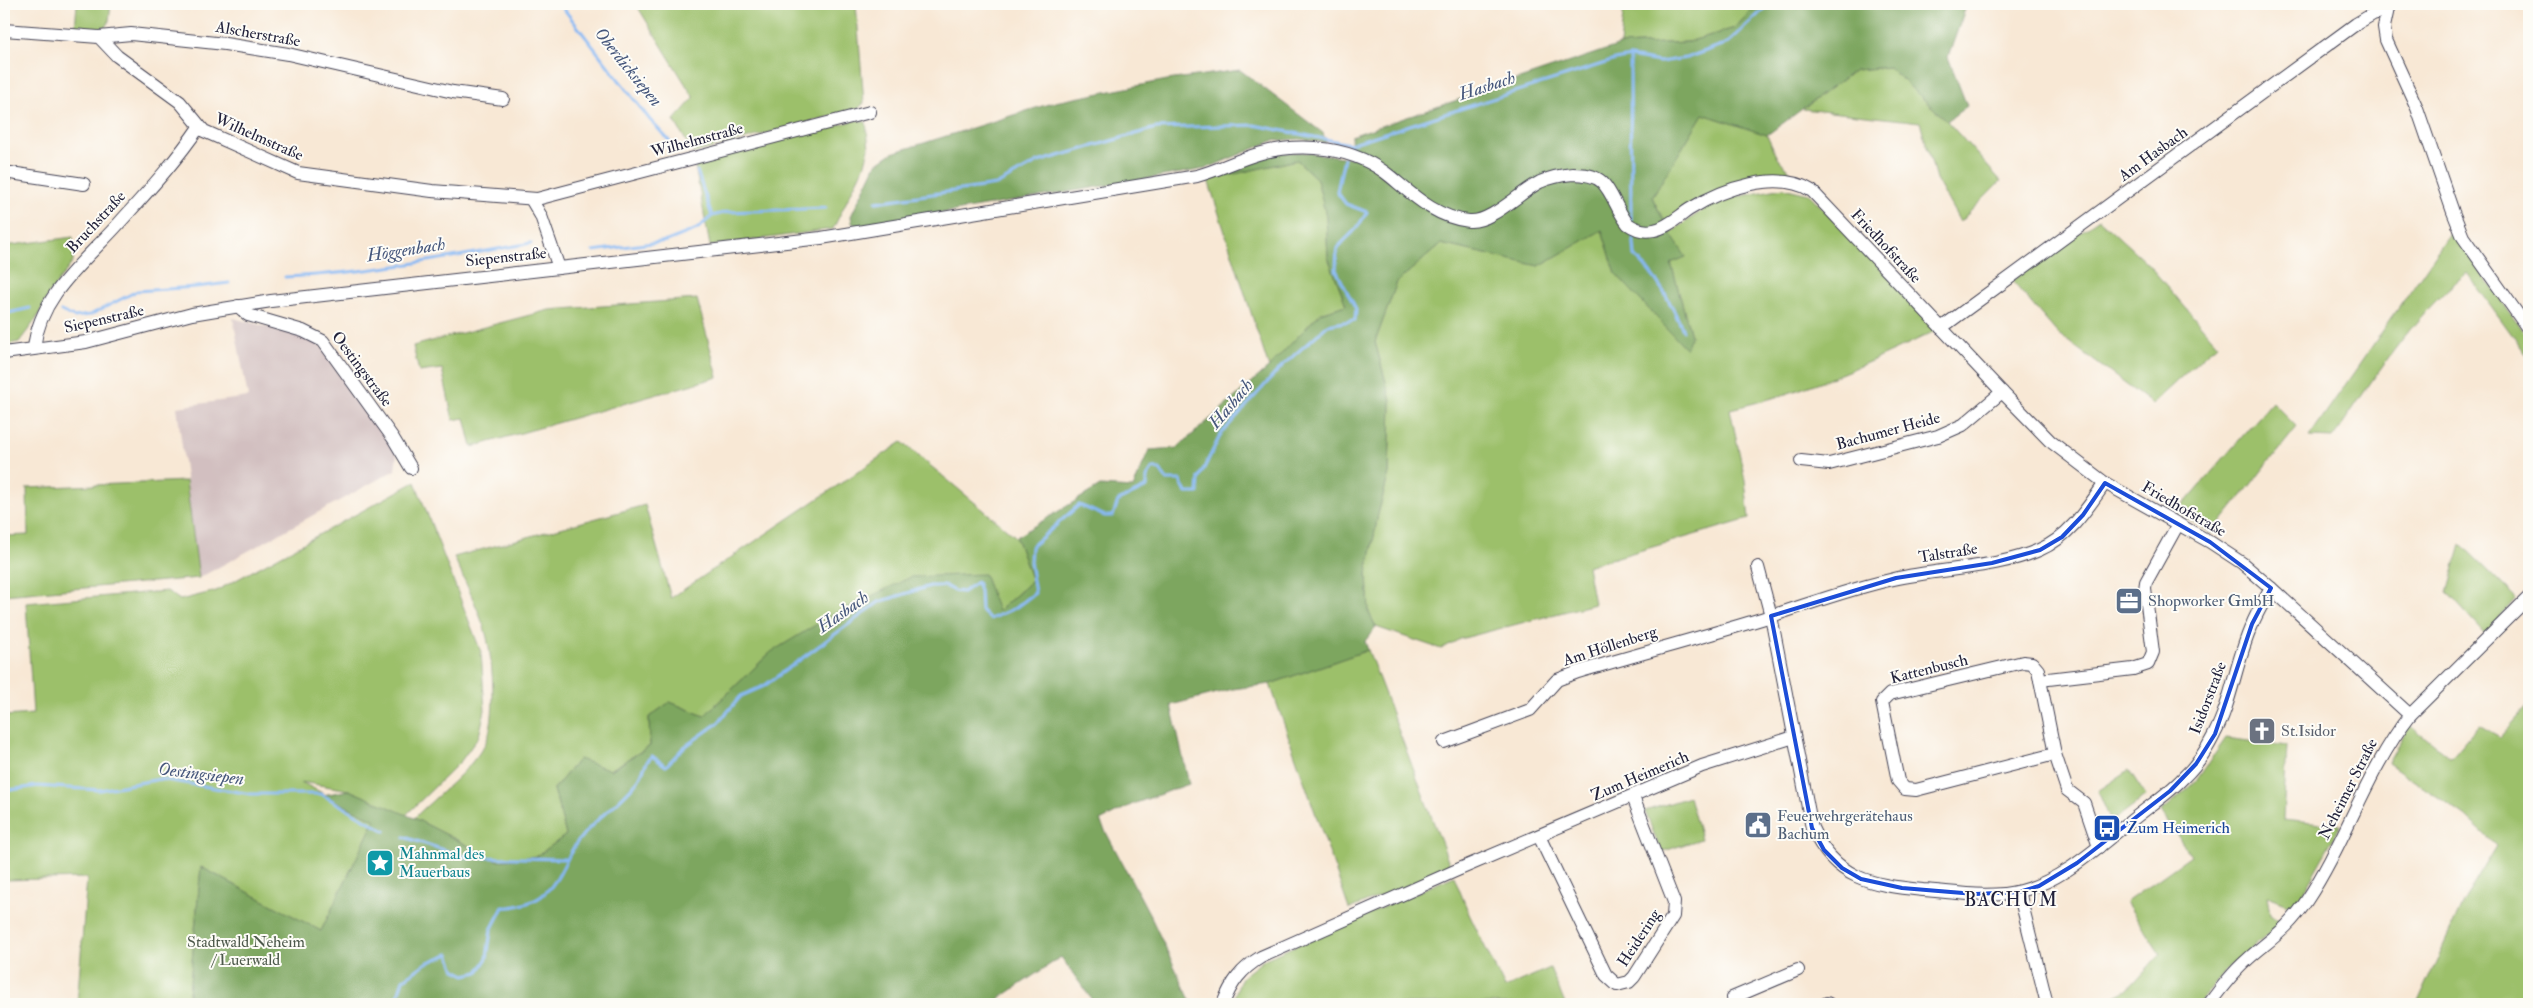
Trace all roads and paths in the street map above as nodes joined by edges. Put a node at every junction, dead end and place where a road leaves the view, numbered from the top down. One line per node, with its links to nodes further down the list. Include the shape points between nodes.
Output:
1 (2387, 7): 13 (street, Am Hasbach, via 2356,24); 14 (street, Am Hasbach, via 2386,40 2418,108 2460,228)
2 (4, 30): 3 (street, Alscherstraße)
3 (99, 37): 4 (street, Alscherstraße, via 137,34 252,48 453,92); 6 (street, Wilhelmstraße, via 117,56 180,102)
4 (503, 99)
5 (870, 112): 10 (street, Wilhelmstraße)
6 (199, 127): 10 (street, Wilhelmstraße, via 310,176); 15 (street, Bruchstraße, via 58,290 43,315)
7 (1338, 152): 11 (street, Siepenstraße, via 1301,148 1272,150 1198,176 837,236); 13 (street, Friedhofstraße, via 1379,168 1436,211 1462,220 1481,220 1539,182 1559,176 1582,174 1600,181 1628,224 1653,230 1701,202 1730,190 1768,183 1798,185 1812,192)
8 (4, 172): 9 (street)
9 (84, 184)
10 (531, 199): 11 (street, via 546,228)
11 (559, 268): 12 (street, Siepenstraße)
12 (238, 306): 15 (street, Siepenstraße, via 192,314 86,342); 19 (street, Oestingstraße, via 248,316 303,331 323,341 394,438)
13 (1942, 328): 17 (street, Friedhofstraße)
14 (2529, 330)
15 (34, 348): 16 (street, Siepenstraße)
16 (4, 353)
17 (2002, 392): 18 (street, Bachumer Heide, via 1963,425 1938,436 1829,464); 20 (street, Friedhofstraße, via 2050,441)
18 (1801, 461)
19 (411, 468)
20 (2105, 483): 21 (street, Friedhofstraße); 25 (street, Talstraße, via 2083,515 2062,537 2040,550 1992,563 1896,578)
21 (2178, 524): 23 (street, Friedhofstraße, via 2242,563); 26 (street, via 2146,582 2152,652 2148,664 2133,669)
22 (1758, 567): 25 (street)
23 (2271, 588): 27 (street); 33 (street, Isidorstraße, via 2252,624 2215,734 2196,764 2170,791)
24 (2529, 597): 27 (street, Neheimer Straße)
25 (1771, 616): 28 (street); 29 (street, Am Höllenberg, via 1557,680 1530,710)
26 (2040, 680): 30 (street, Kattenbusch); 30 (street, Kattenbusch, via 2035,666 2023,662 1890,694 1882,702 1883,714 1898,781 1905,789)
27 (2410, 715): 39 (street, Neheimer Straße, via 2394,736 2343,838 2299,912 2284,930 2229,978)
28 (1794, 737): 31 (street, Zum Heimerich, via 1702,766); 34 (street, via 1812,828 1824,850 1842,868 1872,882 1902,888 1976,894)
29 (1444, 742)
30 (2054, 754): 33 (street, Kattenbusch, via 2067,790 2084,803)
31 (1633, 797): 32 (street, Zum Heimerich); 32 (street, Heidering, via 1675,910 1634,978 1623,985 1617,985 1606,975)
32 (1539, 836): 36 (street, Zum Heimerich, via 1261,957 1236,977)
33 (2099, 847): 34 (street, Isidorstraße, via 2059,875)
34 (2019, 892): 38 (street)
35 (1798, 970): 37 (street, via 1732,998)
36 (1223, 1004)
37 (1735, 1004)
38 (2047, 1004)
39 (2209, 1004)

